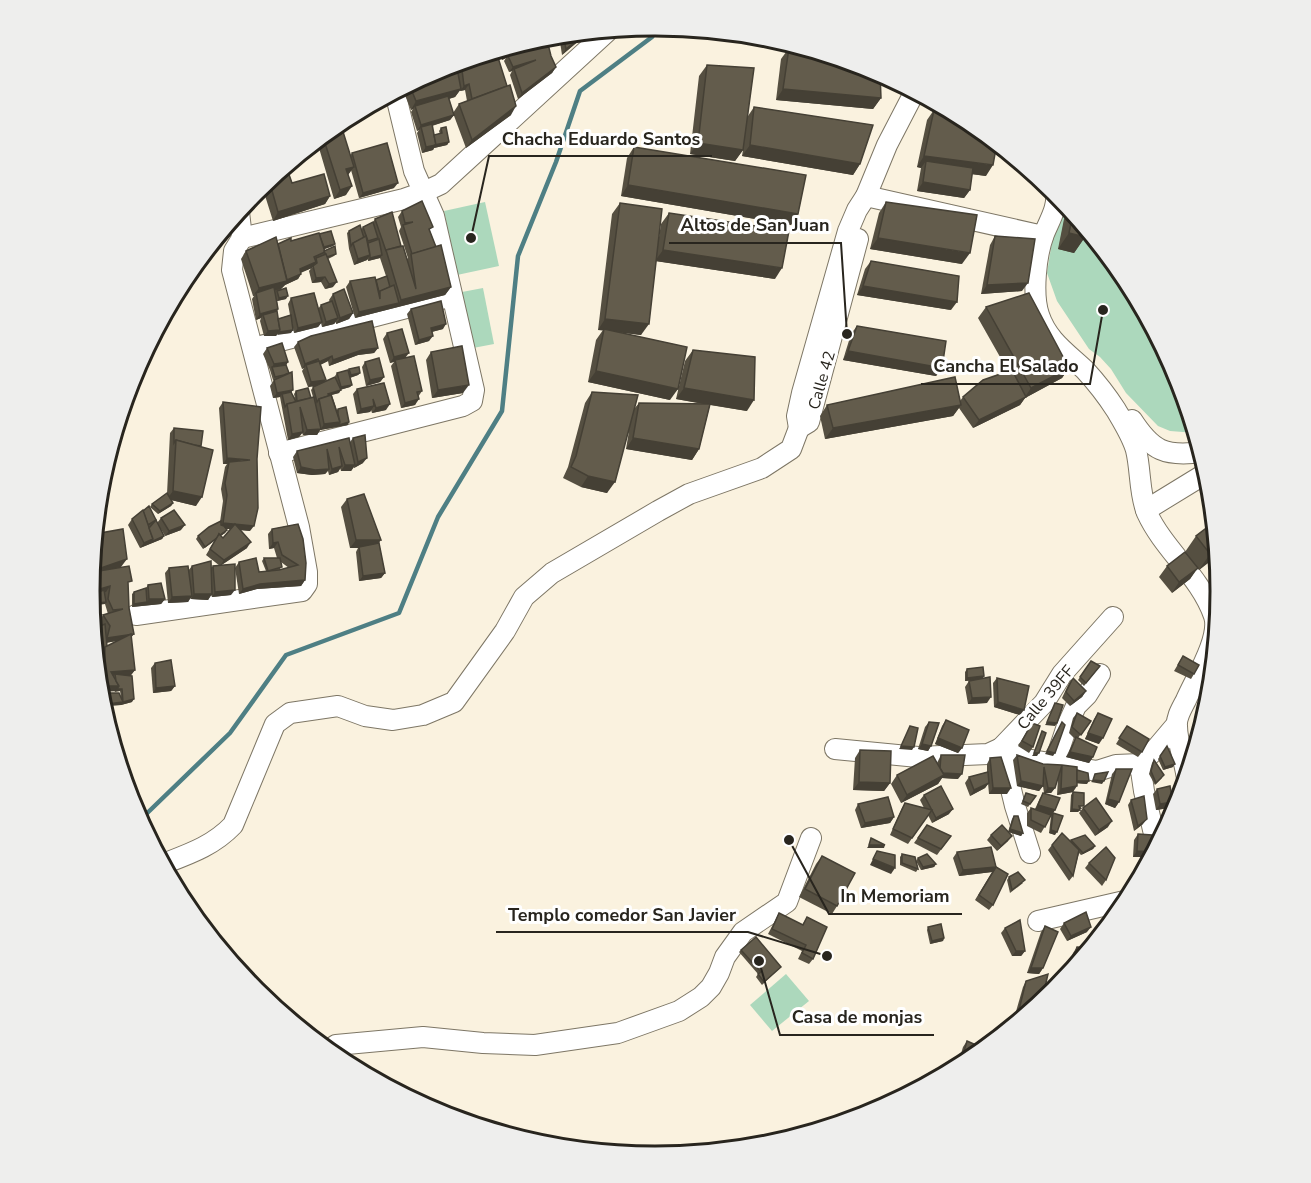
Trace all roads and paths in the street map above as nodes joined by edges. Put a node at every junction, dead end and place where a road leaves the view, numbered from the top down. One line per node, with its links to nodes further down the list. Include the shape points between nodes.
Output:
1 (595, 40): 5 (street)
2 (509, 94): 5 (street)
3 (911, 98): 7 (street, Calle 42)
4 (397, 100): 6 (street, via 414,171)
5 (515, 115): 6 (street, via 441,184)
6 (424, 192): 11 (street); 12 (street, via 434,216)
7 (866, 196): 10 (street); 33 (street, Calle 42, via 848,231 837,267 802,393 797,416 799,428 791,449 762,468 658,511 552,573 524,597 505,631 454,702 423,716 393,720 365,716 338,706 290,713 275,724 233,825 201,850)
8 (1056, 207): 10 (street)
9 (240, 223): 11 (street)
10 (1043, 236): 14 (street, via 1036,289 1038,313 1052,340)
11 (242, 238): 13 (street, via 234,251 231,270)
12 (452, 296): 13 (street); 15 (street, via 474,390 471,401)
13 (252, 348): 15 (street)
14 (1084, 369): 16 (street, via 1111,386 1154,447 1167,453); 18 (street, via 1115,408 1131,437)
15 (279, 453): 20 (street, via 307,572 307,584 302,591)
16 (1193, 453)
17 (1199, 479): 18 (street)
18 (1149, 517): 19 (street, via 1190,572)
19 (1211, 610)
20 (136, 615)
21 (1113, 616): 25 (street, Calle 39FF, via 1062,674 1044,703)
22 (1207, 654): 24 (street)
23 (1100, 674): 29 (street, via 1076,706)
24 (1176, 725): 27 (street); 28 (street)
25 (1001, 748): 26 (street, via 988,754 918,757); 29 (street); 32 (street)
26 (835, 749)
27 (1184, 763)
28 (1140, 764): 29 (street, via 1097,771); 30 (street)
29 (1054, 765)
30 (1154, 836)
31 (811, 838): 36 (street, via 787,902 743,932 711,987 679,1011 618,1033 536,1045 423,1037)
32 (1030, 853)
33 (170, 861)
34 (1115, 903): 35 (street)
35 (1038, 921)
36 (336, 1045)

